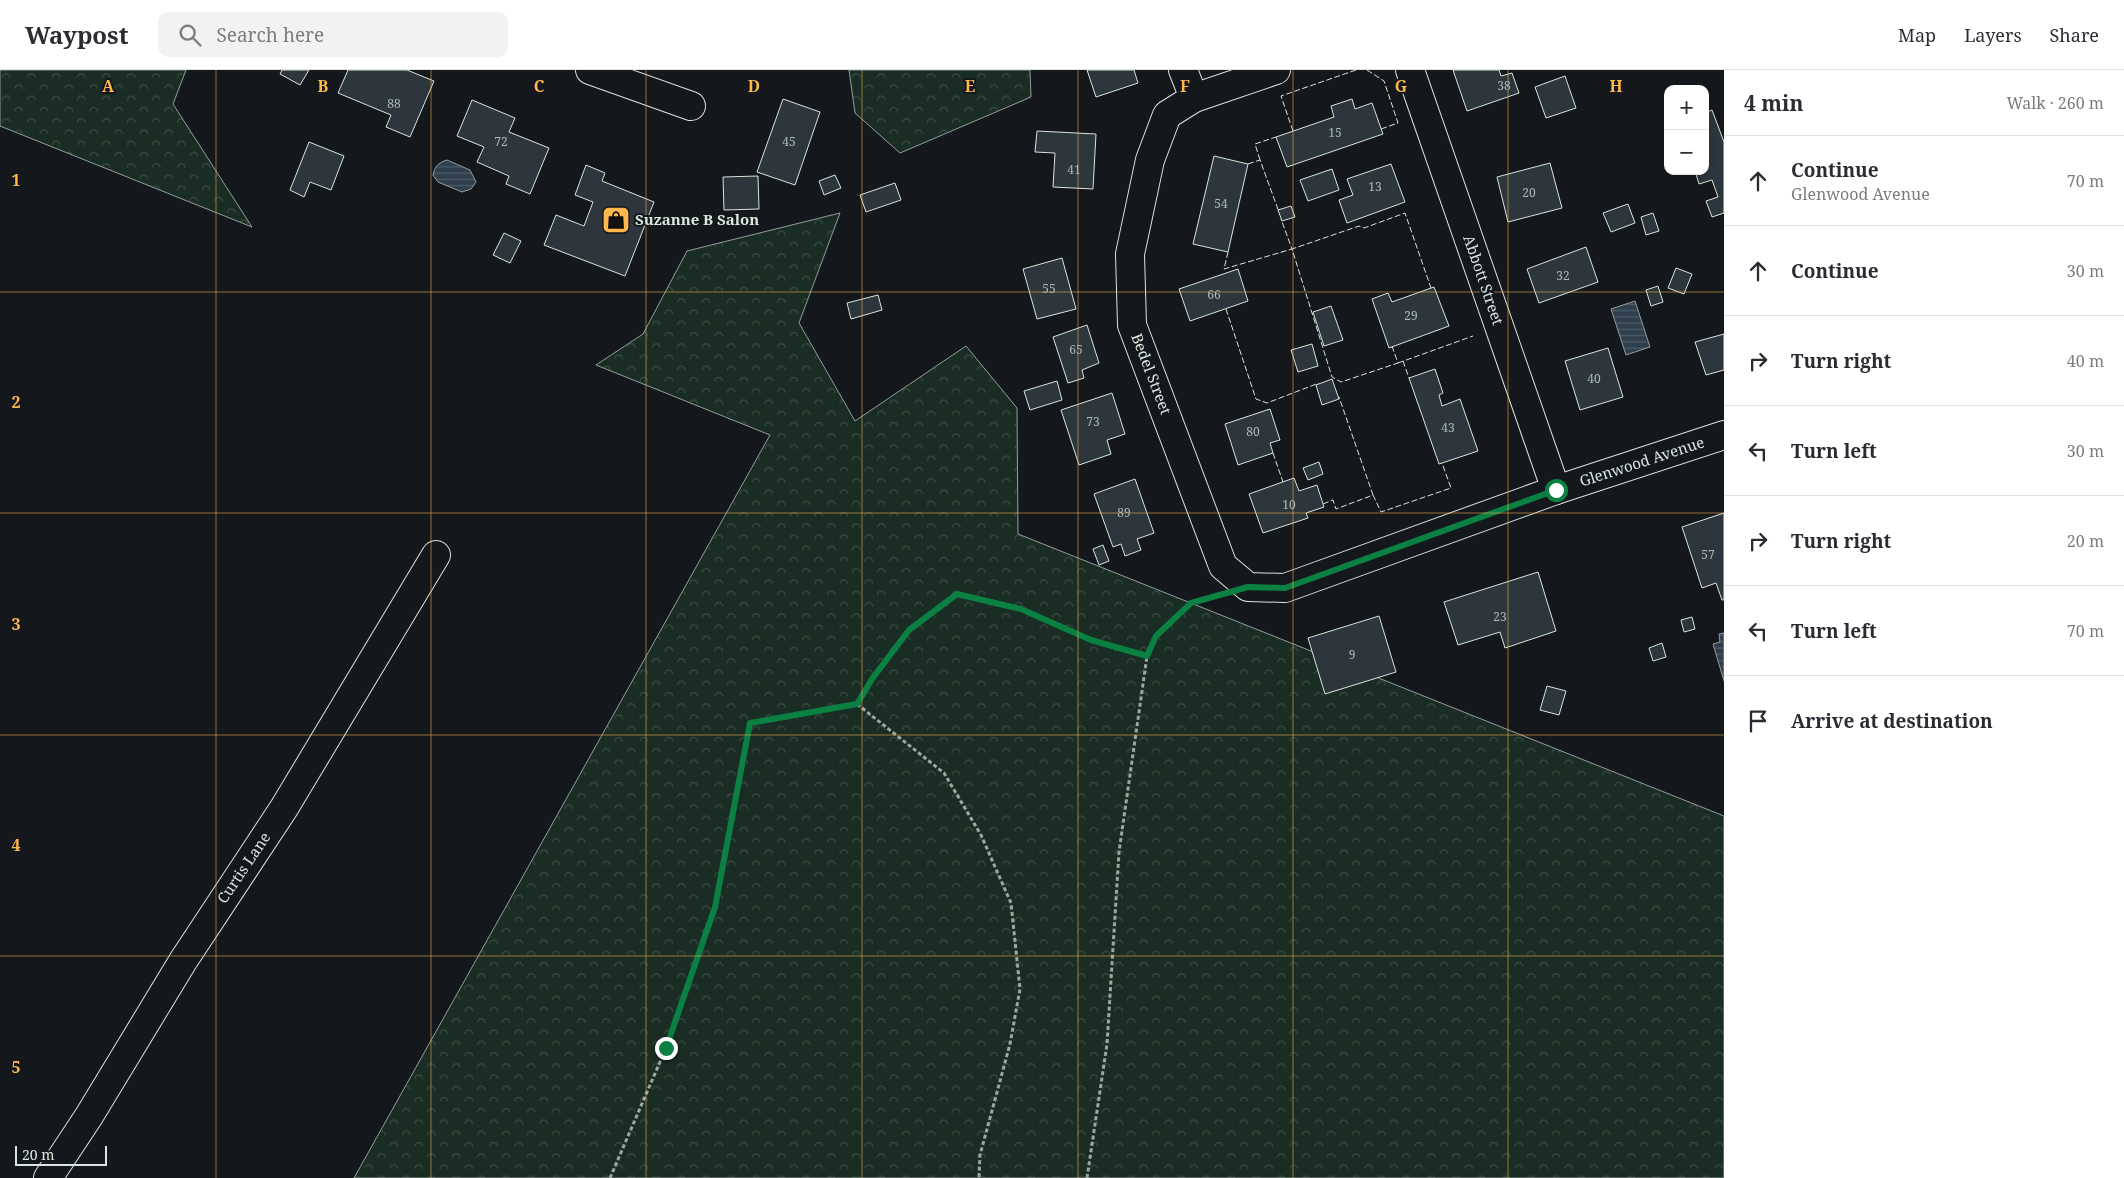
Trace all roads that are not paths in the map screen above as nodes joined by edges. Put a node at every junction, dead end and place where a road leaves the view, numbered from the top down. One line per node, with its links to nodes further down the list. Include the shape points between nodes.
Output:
1 (590, 70): 6 (street)
2 (1184, 70): 5 (street)
3 (1276, 70): 5 (street, Bedel Street)
4 (1410, 70): 8 (street, Abbott Street)
5 (1194, 98): 10 (street, Bedel Street, via 1167,116 1150,160 1130,254 1132,325 1223,566)
6 (691, 106)
7 (1724, 435): 8 (street, Glenwood Avenue)
8 (1556, 490): 10 (street, Glenwood Avenue, via 1285,588)
9 (436, 555): 11 (street, Curtis Lane, via 284,808 183,961)
10 (1248, 587)
11 (48, 1178)

